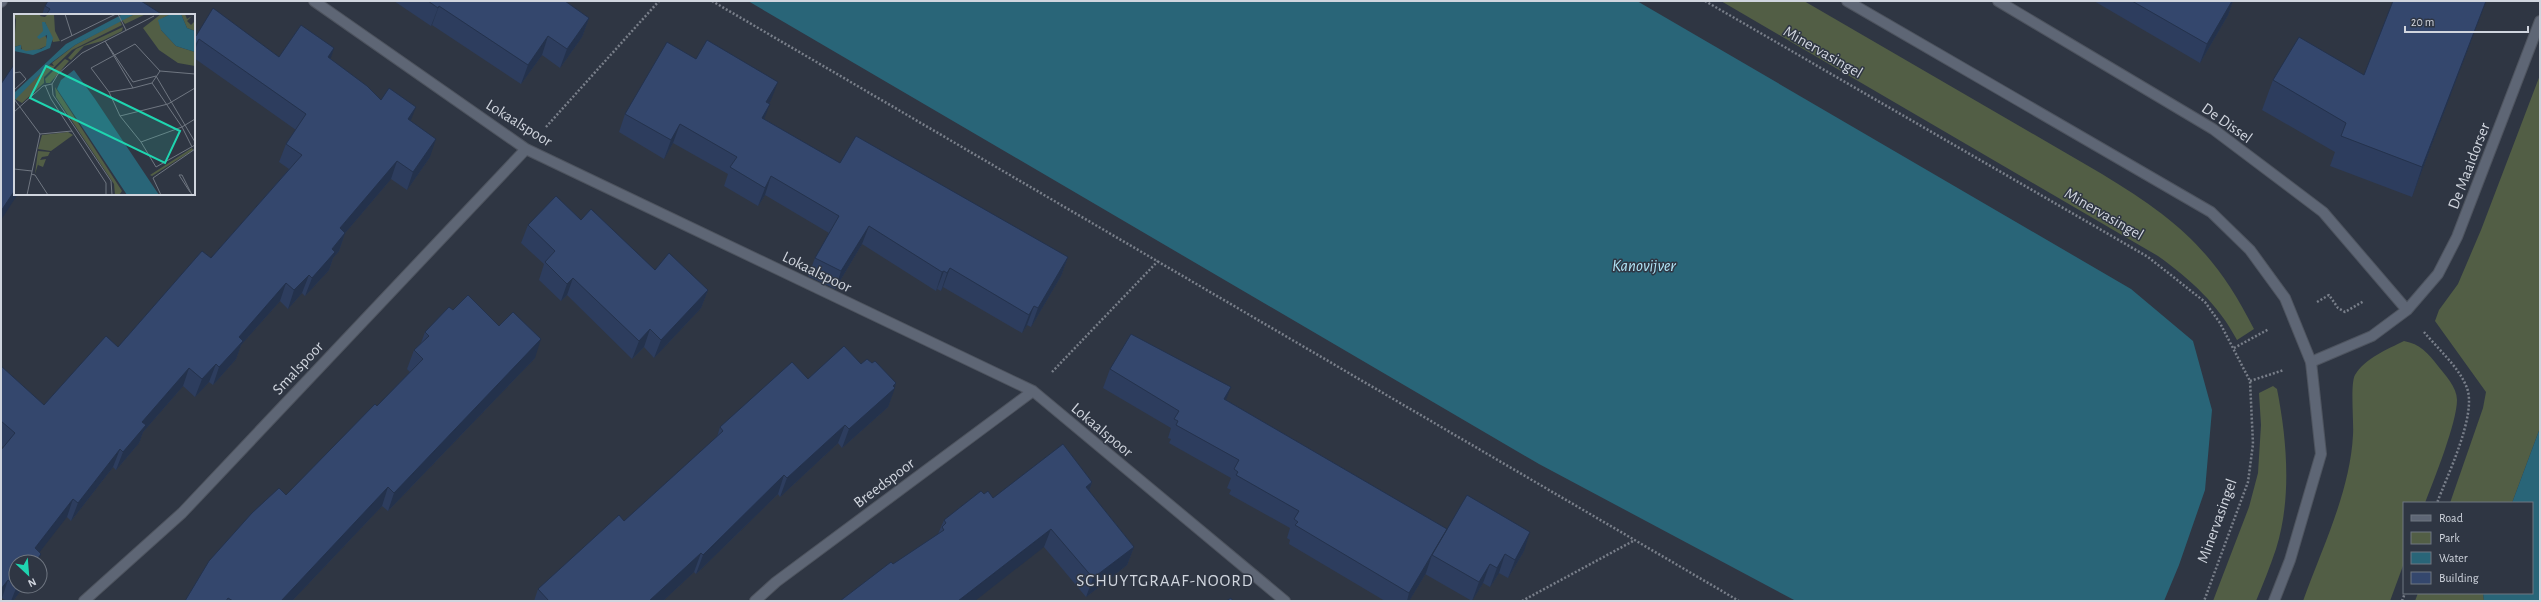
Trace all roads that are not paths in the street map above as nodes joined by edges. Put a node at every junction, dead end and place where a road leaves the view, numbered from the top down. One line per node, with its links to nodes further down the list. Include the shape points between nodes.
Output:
1 (314, 1): 5 (street, Lokaalspoor)
2 (1847, 1): 7 (street, via 2211,212 2250,250 2285,298)
3 (1998, 1): 6 (street, De Dissel, via 2213,130 2324,212)
4 (2540, 21): 6 (street, De Maaidorser, via 2457,237 2438,274)
5 (526, 149): 8 (street, Lokaalspoor); 9 (street, Smalspoor, via 182,513)
6 (2407, 310): 7 (street, De Maaidorser, via 2372,336)
7 (2311, 362): 12 (street, via 2321,454 2290,560)
8 (1033, 391): 10 (street, Breedspoor, via 776,582); 11 (street, Lokaalspoor)
9 (84, 601)
10 (755, 601)
11 (1285, 601)
12 (2274, 601)

